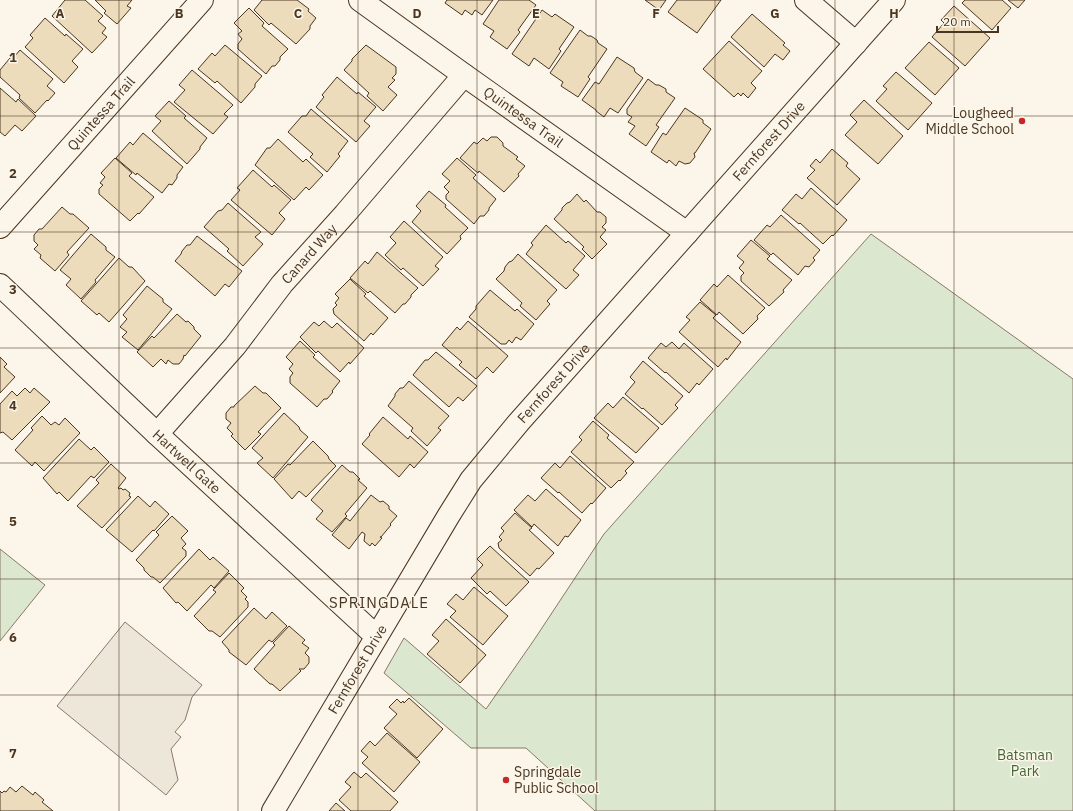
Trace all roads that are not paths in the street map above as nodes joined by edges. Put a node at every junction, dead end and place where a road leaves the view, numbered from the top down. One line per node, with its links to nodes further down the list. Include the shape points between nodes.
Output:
1 (202, 0): 7 (street, Quintessa Trail)
2 (360, 0): 6 (street, Quintessa Trail)
3 (806, 0): 5 (street)
4 (894, 0): 5 (street, Fernforest Drive)
5 (856, 42): 8 (street, Fernforest Drive)
6 (464, 75): 8 (street, Quintessa Trail); 10 (street, Canard Way, via 282,284 235,346)
7 (0, 227)
8 (687, 233): 11 (street, Fernforest Drive, via 480,468)
9 (0, 285): 10 (street, Hartwell Gate)
10 (157, 434): 11 (street, Hartwell Gate)
11 (376, 636): 12 (street, Fernforest Drive)
12 (273, 811)

